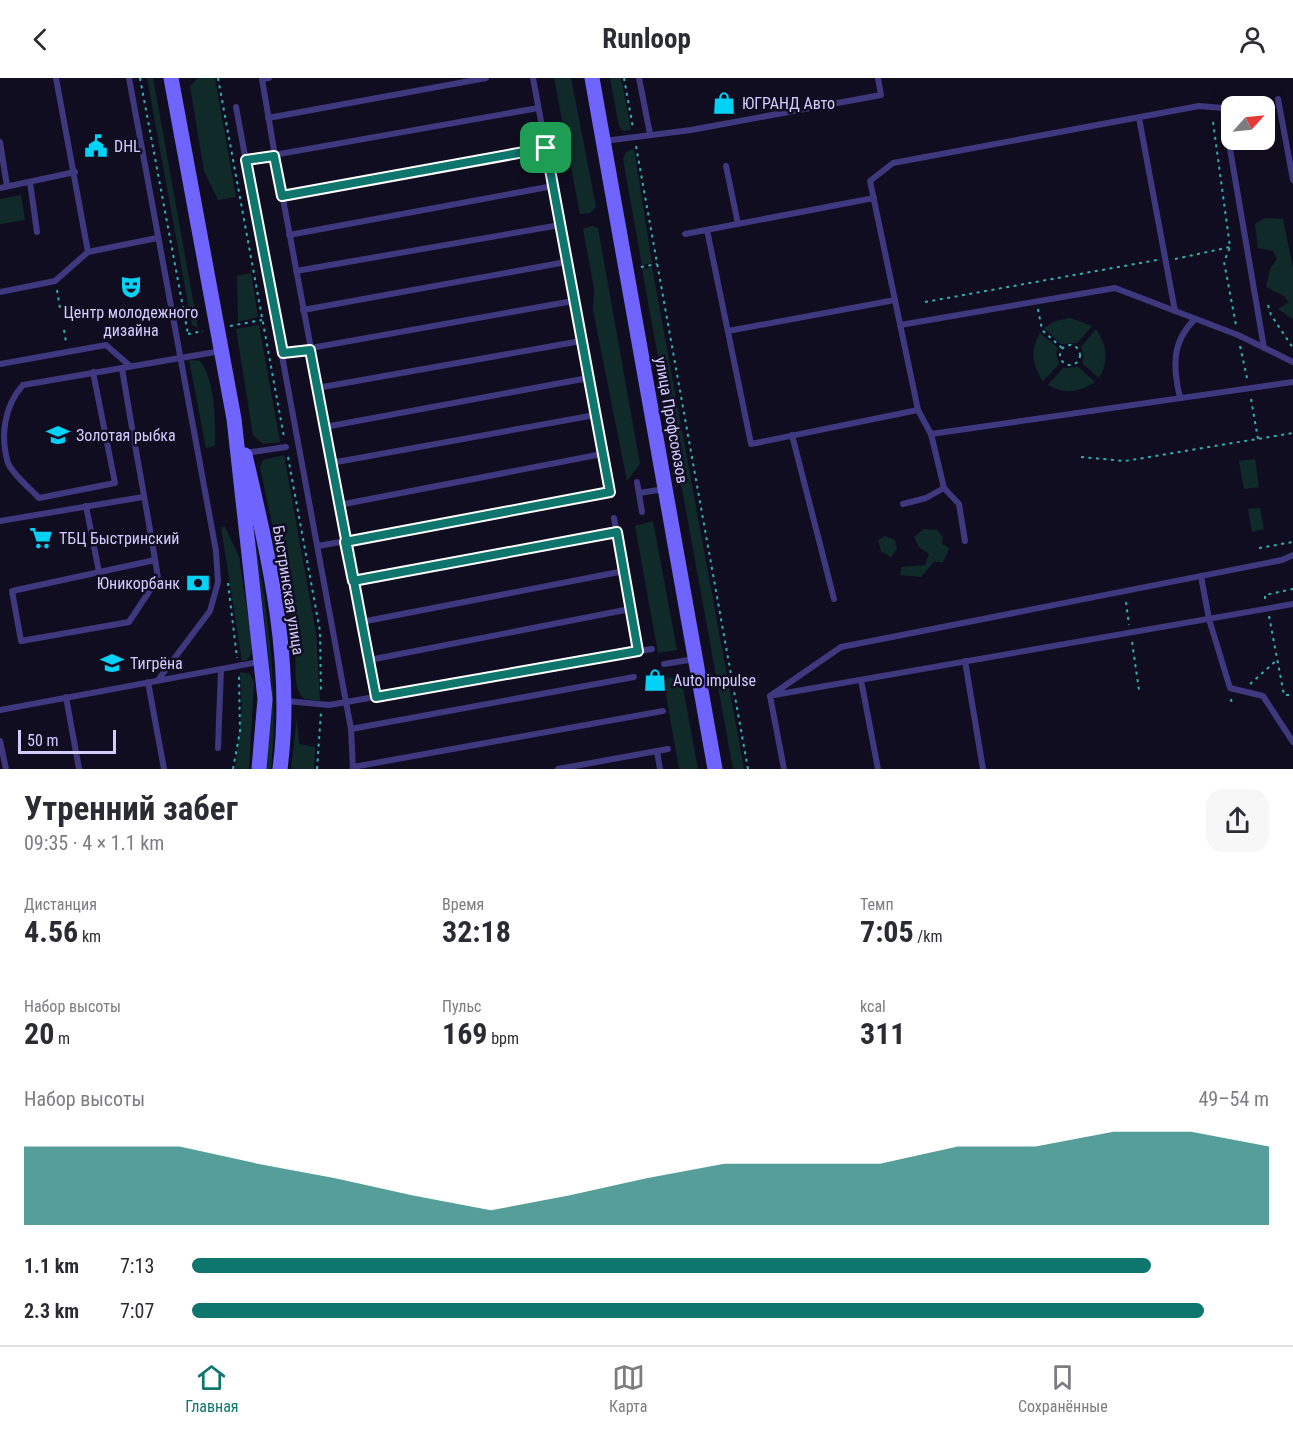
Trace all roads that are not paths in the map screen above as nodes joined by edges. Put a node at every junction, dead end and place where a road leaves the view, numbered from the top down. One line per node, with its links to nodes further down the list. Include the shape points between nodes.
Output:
1 (56, 78): 22 (lane)
2 (129, 78): 35 (lane)
3 (171, 78): 50 (main road, Быстринская улица)
4 (269, 78): 13 (lane, via 262,79)
5 (486, 78): 13 (lane)
6 (533, 78): 12 (lane)
7 (592, 78): 17 (main road, улица Профсоюзов)
8 (639, 78): 15 (lane)
9 (878, 78): 15 (lane, via 881,95)
10 (1278, 99): 23 (lane)
11 (236, 107): 20 (lane)
12 (538, 108): 18 (lane); 19 (lane)
13 (268, 118): 19 (lane)
14 (1138, 118): 28 (lane, via 893,163 870,181); 43 (lane); 48 (lane, via 1199,105 1223,108)
15 (650, 134): 17 (lane)
16 (0, 142): 26 (lane)
17 (604, 142): 74 (main road, улица Профсоюзов)
18 (546, 148): 25 (lane); 27 (lane)
19 (274, 156): 20 (lane); 27 (lane)
20 (246, 160): 51 (lane)
21 (726, 166): 29 (lane)
22 (75, 172): 24 (lane); 36 (lane)
23 (1293, 180)
24 (30, 182): 26 (lane); 32 (lane)
25 (553, 186): 30 (lane); 34 (lane)
26 (4, 187)
27 (282, 196): 34 (lane)
28 (874, 198): 29 (lane); 40 (lane)
29 (738, 224): 31 (lane)
30 (560, 225): 37 (lane); 38 (lane)
31 (707, 230): 33 (lane); 46 (lane)
32 (37, 232)
33 (685, 234)
34 (289, 235): 38 (lane)
35 (157, 238): 36 (lane); 52 (lane)
36 (88, 252): 39 (lane, via 55,281)
37 (566, 262): 41 (lane); 42 (lane)
38 (296, 271): 42 (lane)
39 (0, 292)
40 (895, 300): 45 (lane); 46 (lane)
41 (573, 301): 47 (lane); 49 (lane)
42 (303, 310): 49 (lane)
43 (1175, 311): 44 (lane); 45 (lane, via 1115,288)
44 (1195, 319): 48 (lane); 61 (lane, via 1183,330 1176,351)
45 (900, 325): 62 (lane)
46 (728, 331): 67 (lane, via 751,444)
47 (581, 341): 58 (lane); 60 (lane)
48 (1264, 348): 53 (lane)
49 (310, 350): 51 (lane); 60 (lane)
50 (222, 351): 52 (lane); 64 (main road, Быстринская улица)
51 (283, 353): 86 (lane)
52 (178, 357): 55 (lane); 107 (lane, via 216,551 218,582 210,610)
53 (1293, 362)
54 (0, 364): 55 (lane, via 105,345)
55 (129, 365): 56 (lane)
56 (122, 368): 57 (lane); 76 (lane)
57 (93, 372): 57 (lane, via 23,385 3,417 8,464 39,498 115,483)
58 (588, 378): 63 (lane); 65 (lane)
59 (1293, 382): 61 (lane)
60 (317, 388): 65 (lane)
61 (1180, 398): 66 (lane)
62 (918, 410): 66 (lane); 67 (lane)
63 (595, 415): 70 (lane); 71 (lane)
64 (234, 419): 69 (main road, Быстринская улица); 102 (main road, Быстринская улица)
65 (325, 427): 71 (lane)
66 (931, 434): 73 (lane)
67 (792, 435): 93 (lane)
68 (286, 447): 69 (lane)
69 (244, 453): 113 (main road, Быстринская улица, via 268,561)
70 (602, 454): 78 (lane); 85 (lane, via 610,492)
71 (331, 463): 78 (lane)
72 (637, 483): 75 (lane)
73 (944, 488): 77 (lane); 84 (lane, via 959,504)
74 (665, 489): 75 (lane); 100 (main road, улица Профсоюзов)
75 (639, 494): 80 (lane)
76 (143, 497): 79 (lane); 88 (lane)
77 (903, 504)
78 (339, 505): 85 (lane)
79 (86, 506): 82 (lane); 90 (lane)
80 (642, 512)
81 (614, 518): 83 (lane)
82 (0, 521)
83 (617, 532): 89 (lane); 92 (lane)
84 (965, 541)
85 (345, 542): 86 (lane); 92 (lane)
86 (318, 546): 114 (lane)
87 (1293, 555): 91 (lane)
88 (155, 560): 90 (lane); 90 (lane, via 158,578 129,622 21,641 12,591)
89 (624, 571): 95 (lane); 97 (lane)
90 (99, 572)
91 (1200, 576): 96 (lane); 110 (lane, via 841,647)
92 (353, 581): 97 (lane)
93 (834, 598)
94 (1293, 604): 96 (lane)
95 (630, 609): 99 (lane); 101 (lane)
96 (1209, 619): 103 (lane); 119 (lane, via 1230,688 1263,696)
97 (361, 622): 101 (lane)
98 (652, 649): 99 (lane)
99 (638, 651): 111 (lane)
100 (695, 659): 104 (lane); 131 (main road, улица Профсоюзов)
101 (369, 660): 111 (lane)
102 (262, 661): 105 (lane); 127 (main road, Быстринская улица, via 266,699)
103 (965, 662): 108 (lane); 134 (lane)
104 (664, 664)
105 (221, 669): 107 (lane); 120 (lane)
106 (634, 677): 117 (lane)
107 (158, 680): 109 (lane)
108 (861, 680): 110 (lane); 133 (lane)
109 (148, 682): 112 (lane); 126 (lane)
110 (770, 696): 132 (lane)
111 (376, 697): 114 (lane)
112 (66, 698): 115 (lane); 125 (lane)
113 (286, 700): 114 (lane); 128 (main road, Быстринская улица)
114 (346, 702): 117 (lane)
115 (0, 710)
116 (663, 711): 123 (lane)
117 (351, 729): 123 (lane)
118 (0, 741): 124 (lane)
119 (1293, 742)
120 (218, 748)
121 (668, 749): 122 (lane)
122 (657, 751): 129 (lane); 130 (lane)
123 (353, 768)
124 (6, 769)
125 (79, 769)
126 (164, 769)
127 (259, 769)
128 (280, 769)
129 (558, 769)
130 (660, 769)
131 (715, 769)
132 (784, 769)
133 (878, 769)
134 (983, 769)

